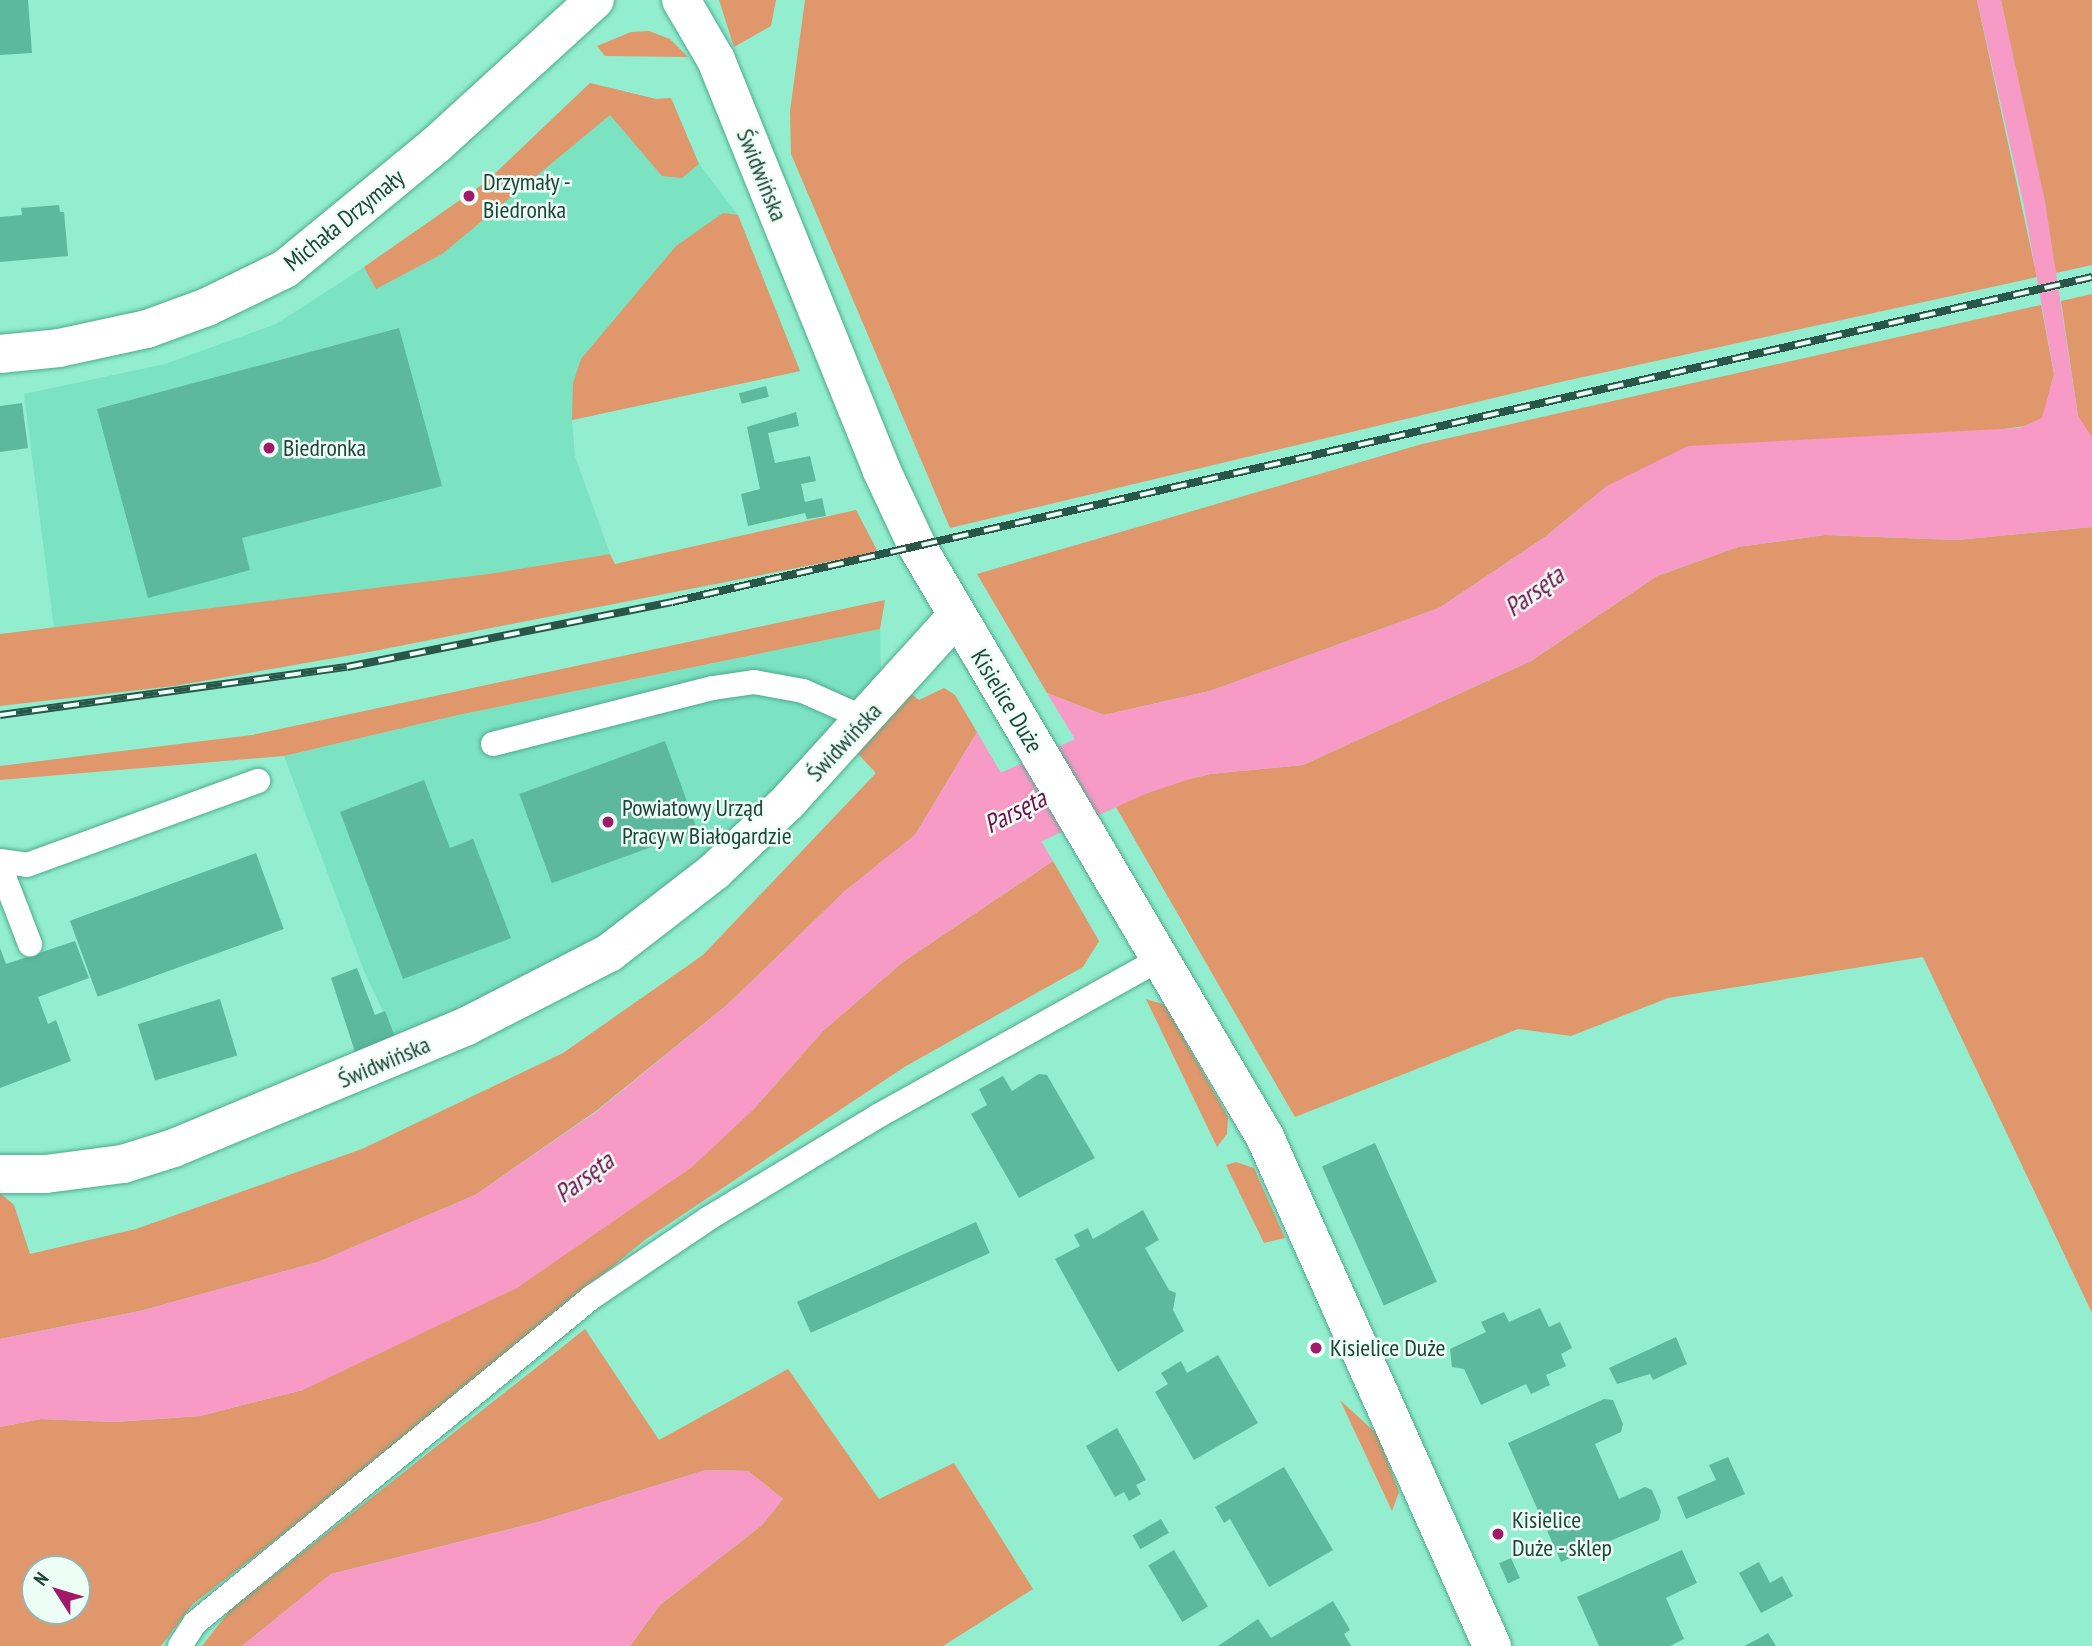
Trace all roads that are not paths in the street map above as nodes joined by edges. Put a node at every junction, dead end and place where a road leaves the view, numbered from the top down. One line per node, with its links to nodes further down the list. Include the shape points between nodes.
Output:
1 (595, 0): 3 (street, Michała Drzymały, via 436,145 285,269 207,307 147,329 68,346)
2 (681, 0): 4 (street, Świdwińska, via 721,72 881,469)
3 (0, 354)
4 (956, 617): 5 (street, Świdwińska); 11 (street, Kisielice Duże)
5 (866, 719): 6 (lane, via 803,691 754,682 713,688); 12 (street, Świdwińska, via 715,871 621,945 550,986 335,1083 174,1148 122,1164 46,1174)
6 (494, 744)
7 (258, 781): 8 (lane, via 27,866)
8 (0, 861)
9 (0, 866): 10 (lane)
10 (30, 944)
11 (1162, 958): 13 (lane, via 878,1116 709,1218 592,1297 195,1623); 14 (street, Kisielice Duże, via 1265,1138)
12 (0, 1174)
13 (180, 1646)
14 (1493, 1646)

